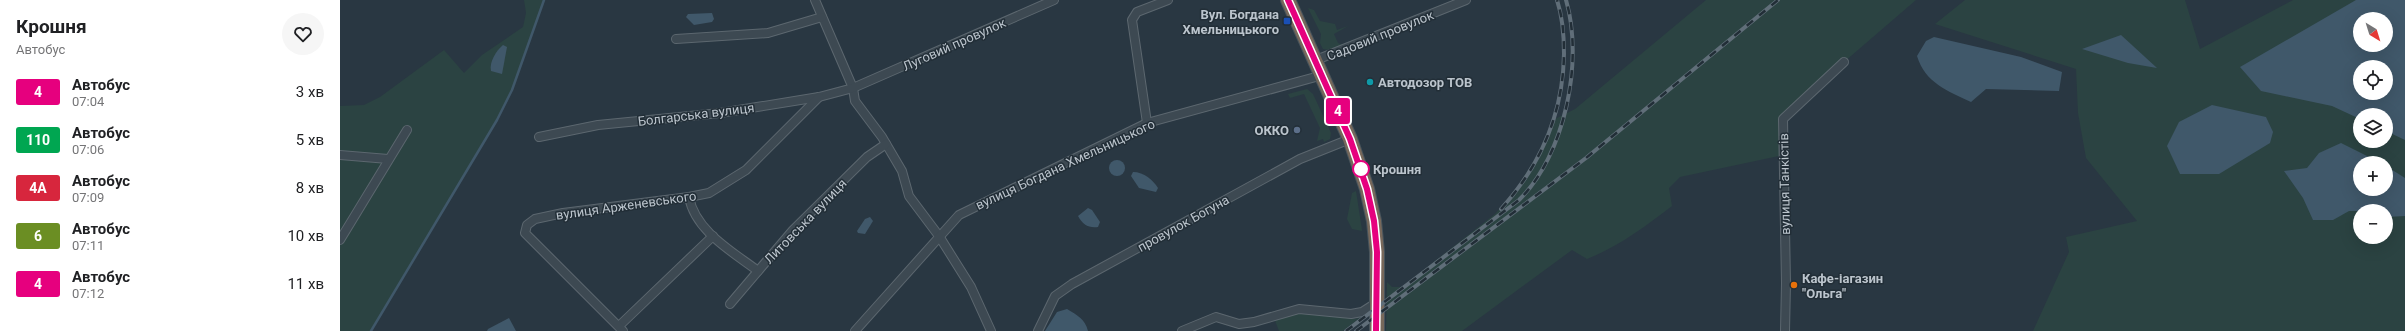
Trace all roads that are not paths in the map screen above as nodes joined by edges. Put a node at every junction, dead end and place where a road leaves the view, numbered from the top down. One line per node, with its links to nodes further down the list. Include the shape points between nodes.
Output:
1 (815, 0): 6 (street)
2 (1054, 0): 11 (street, Луговий провулок)
3 (1168, 0): 13 (street, via 1137,12 1132,20)
4 (1288, 0): 8 (highway)
5 (1466, 0): 8 (street, Садовий провулок)
6 (822, 17): 7 (street, via 768,33); 11 (street)
7 (676, 39)
8 (1316, 60): 10 (highway)
9 (1844, 62): 33 (street, вулиця Танкістів, via 1783,119)
10 (1323, 75): 13 (street, вулиця Богдана Хмельницького); 16 (highway)
11 (854, 88): 12 (street, Болгарська вулиця); 17 (street, via 855,101)
12 (818, 97): 15 (street, Болгарська вулиця, via 720,113 598,125); 20 (street, вулиця Арженевського, via 746,170 709,193)
13 (1147, 123): 22 (street, вулиця Богдана Хмельницького, via 958,215)
14 (407, 130): 19 (street)
15 (539, 137)
16 (1350, 139): 25 (highway, via 1367,189 1374,221 1377,252); 30 (street, провулок Богуна, via 1300,159 1072,284 1055,296)
17 (886, 144): 22 (street, via 902,171 908,196); 24 (street, Литовська вулиця, via 867,157 793,230)
18 (340, 155): 19 (street)
19 (388, 158): 23 (street)
20 (689, 197): 21 (street, via 695,215); 27 (street, вулиця Арженевського, via 563,213 535,219 526,225 525,233)
21 (713, 236): 24 (street); 27 (street)
22 (939, 236): 28 (street, вулиця Богдана Хмельницького); 29 (street, via 971,287)
23 (340, 240)
24 (758, 271): 26 (street, Литовська вулиця)
25 (1376, 303): 31 (street, via 1362,312 1351,314 1299,309 1239,324 1216,316); 32 (highway)
26 (730, 304)
27 (621, 329)
28 (855, 331)
29 (991, 331)
30 (1038, 331)
31 (1182, 331)
32 (1376, 331)
33 (1785, 331)

